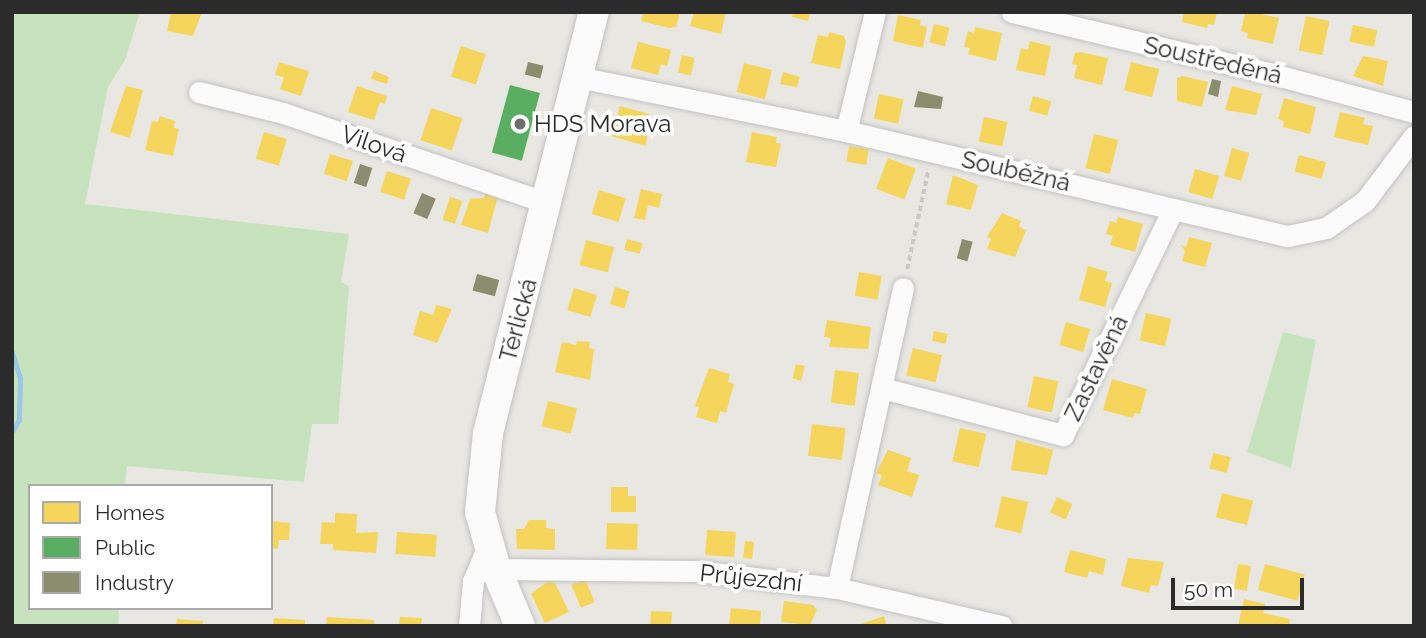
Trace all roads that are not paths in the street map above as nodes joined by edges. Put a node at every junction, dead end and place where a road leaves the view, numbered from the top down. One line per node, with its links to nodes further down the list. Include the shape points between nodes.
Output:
1 (594, 12): 4 (main road, Těrlická)
2 (875, 12): 7 (street)
3 (1012, 12): 6 (street, Soustředěná)
4 (578, 77): 7 (street, Souběžná); 9 (main road, Těrlická)
5 (199, 92): 9 (street, Vilová, via 283,113)
6 (1414, 112)
7 (846, 131): 10 (street, Souběžná)
8 (1414, 136): 10 (street, Souběžná, via 1365,201 1326,228 1288,236)
9 (548, 203): 13 (main road, Těrlická, via 488,433 480,512)
10 (1173, 209): 12 (street, Zastavěná, via 1063,435)
11 (903, 288): 12 (street)
12 (882, 388): 14 (street)
13 (493, 556): 14 (street, Průjezdní, via 698,571); 15 (street, via 473,581); 16 (main road, Těrlická)
14 (836, 588): 17 (street, Průjezdní)
15 (469, 626)
16 (520, 626)
17 (1002, 626)

